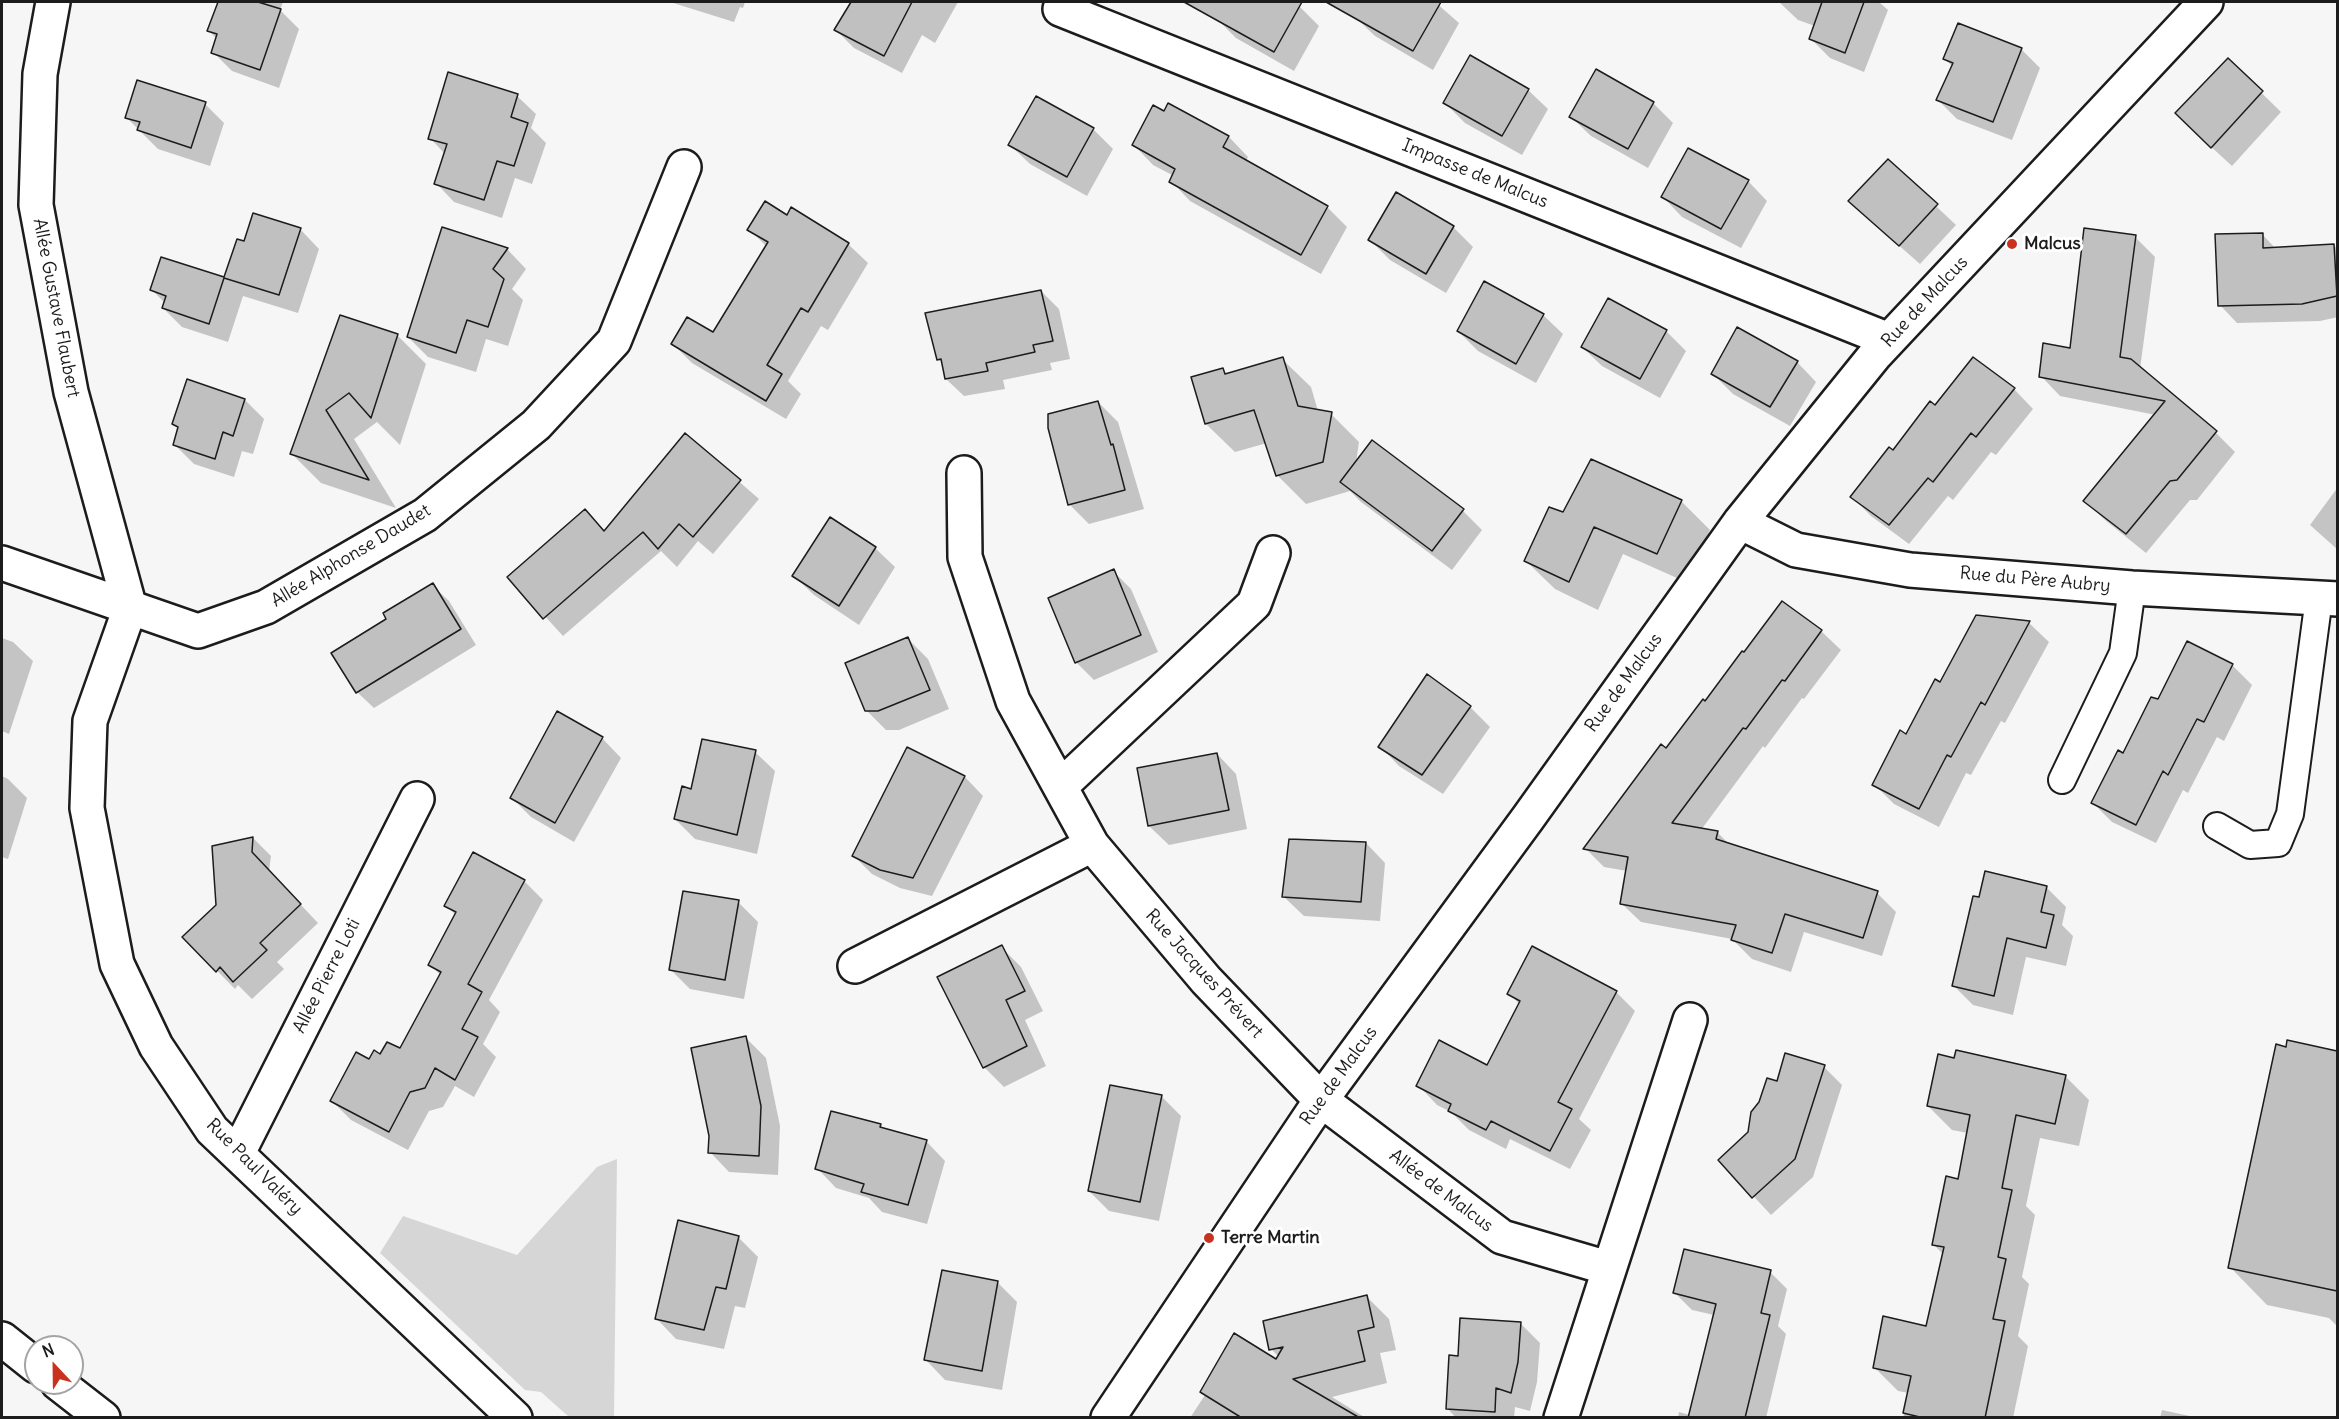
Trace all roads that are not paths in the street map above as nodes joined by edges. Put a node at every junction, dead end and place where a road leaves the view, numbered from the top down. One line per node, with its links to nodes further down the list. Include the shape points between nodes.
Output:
1 (53, 2): 12 (street, Allée Gustave Flaubert, via 40,74 36,205 71,392)
2 (2206, 2): 5 (street, Rue de Malcus)
3 (1060, 9): 5 (street, Impasse de Malcus)
4 (684, 167): 12 (street, Allée Alphonse Daudet, via 614,341 536,425 425,515 266,607 198,631)
5 (1889, 340): 7 (street, Rue de Malcus)
6 (964, 473): 14 (street, Rue Jacques Prévert, via 965,557 1013,701)
7 (1740, 522): 10 (street, Rue du Père Aubry, via 1796,550 1910,570); 20 (street, Rue de Malcus)
8 (1273, 553): 14 (street, via 1254,604)
9 (2, 562): 12 (street, Allée Alphonse Daudet)
10 (2132, 588): 11 (street, Rue du Père Aubry); 13 (lane, via 2123,653)
11 (2328, 598): 16 (lane, via 2290,814 2278,843 2250,845)
12 (130, 608): 21 (street, Rue Paul Valéry, via 90,721 87,808 117,964 156,1046 212,1130)
13 (2062, 780)
14 (1061, 786): 17 (street, Rue Jacques Prévert)
15 (417, 799): 21 (street, Allée Pierre Loti)
16 (2217, 826)
17 (1092, 845): 18 (street); 20 (street, Rue Jacques Prévert, via 1206,980)
18 (855, 966)
19 (1690, 1020): 22 (street)
20 (1321, 1100): 22 (street, Allée de Malcus, via 1502,1238); 28 (street, Rue de Malcus)
21 (238, 1153): 27 (street, Rue Paul Valéry)
22 (1608, 1268): 29 (street)
23 (2, 1339): 24 (street)
24 (24, 1356)
25 (73, 1395): 26 (street)
26 (103, 1418)
27 (515, 1418)
28 (1108, 1418)
29 (1561, 1418)

